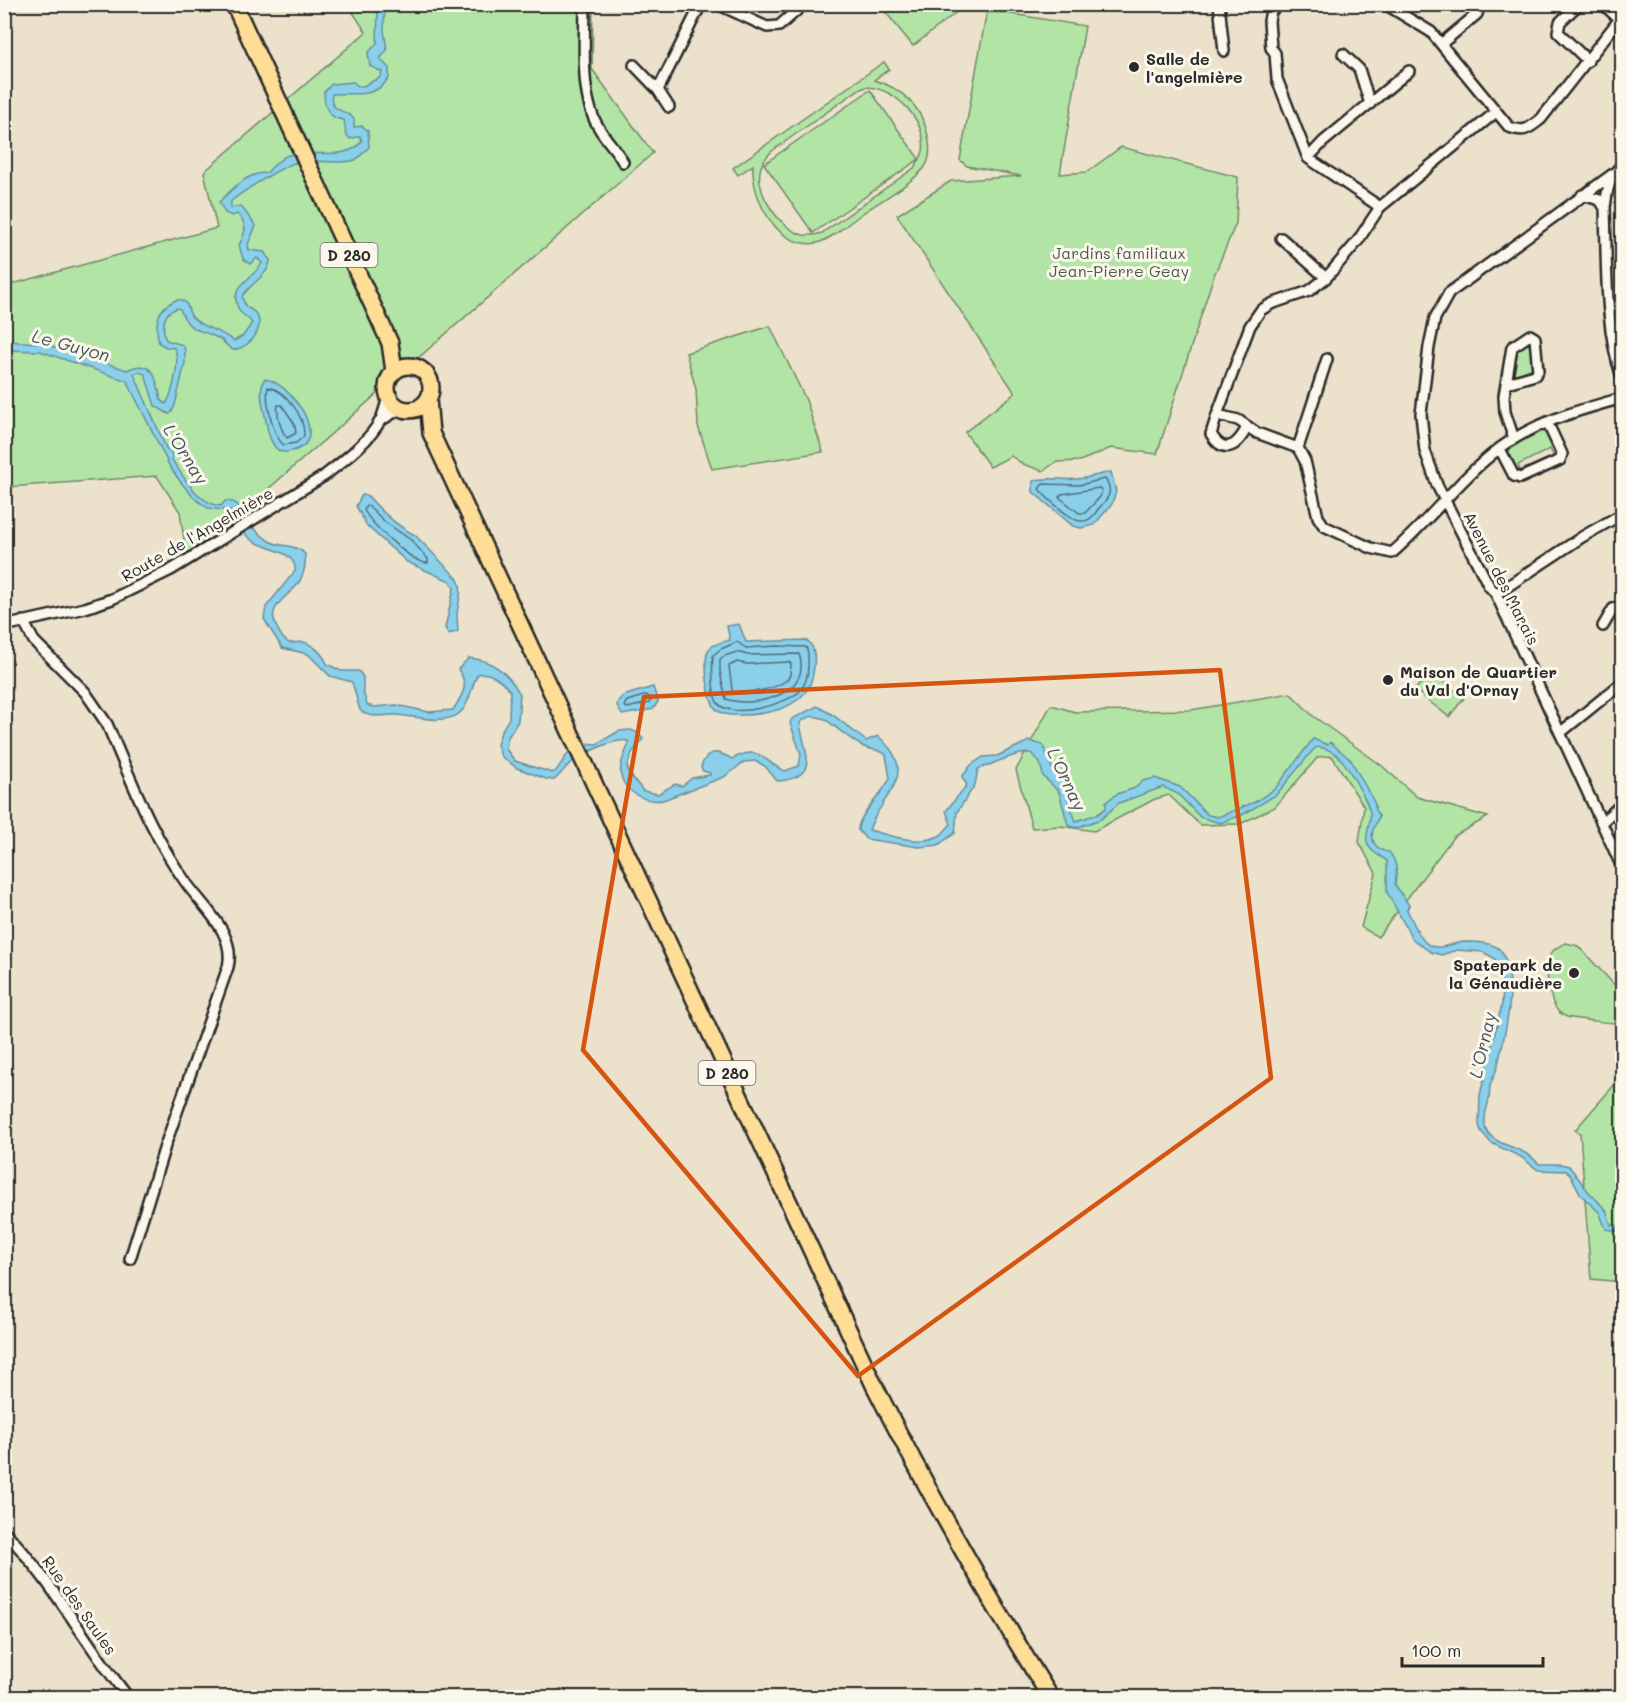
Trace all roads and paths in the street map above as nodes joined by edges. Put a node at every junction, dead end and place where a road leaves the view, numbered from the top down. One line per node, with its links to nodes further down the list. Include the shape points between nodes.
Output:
1 (234, 4): 34 (main road, D 280)
2 (585, 4): 24 (street, via 588,98 598,128)
3 (701, 4): 19 (street)
4 (717, 4): 5 (street, via 767,27 779,26)
5 (804, 4)
6 (1219, 4): 14 (street)
7 (1280, 4): 23 (street, via 1271,11 1271,48 1277,78)
8 (1385, 4): 13 (street, via 1431,32)
9 (1480, 4): 13 (street, via 1478,14)
10 (1579, 4): 16 (street, via 1560,22 1558,32)
11 (1604, 4): 12 (street)
12 (1621, 18): 16 (street)
13 (1441, 44): 22 (street)
14 (1224, 51)
15 (1343, 54): 20 (street, via 1359,69)
16 (1588, 61): 22 (street, via 1541,119 1528,129 1509,127)
17 (633, 65): 19 (street)
18 (1409, 71): 20 (street)
19 (658, 90): 21 (street)
20 (1370, 104): 23 (street)
21 (669, 107)
22 (1496, 112): 28 (street)
23 (1308, 158): 28 (street)
24 (623, 162)
25 (1623, 165): 26 (street, Avenue des Marais)
26 (1613, 174): 27 (street, Avenue des Marais); 29 (street)
27 (1582, 195): 29 (street, via 1600,200); 52 (street, Avenue des Marais, via 1449,293 1435,318 1421,414 1425,451)
28 (1380, 207): 31 (street)
29 (1605, 208): 33 (street)
30 (1281, 238): 31 (street)
31 (1326, 278): 44 (street, via 1309,291 1262,310 1250,326)
32 (1623, 316): 33 (street)
33 (1611, 318): 38 (street)
34 (390, 343): 36 (main road, D 280); 37 (main road, D 280)
35 (1327, 359): 50 (street)
36 (411, 366): 37 (main road); 42 (main road, via 429,379)
37 (394, 371): 40 (main road, via 387,383)
38 (1623, 377)
39 (1507, 383): 39 (street, via 1512,347 1530,335 1535,338 1538,371); 49 (street, via 1505,412)
40 (388, 397): 43 (main road); 45 (street, Route de l'Angelmière)
41 (1623, 398): 46 (street)
42 (428, 399): 43 (main road, via 420,407); 48 (main road, D 280)
43 (405, 410): 45 (street, Route de l'Angelmière); 48 (main road, D 280)
44 (1217, 416): 47 (street, via 1238,420); 47 (street, via 1211,434 1223,447 1237,443)
45 (380, 421): 56 (street, Route de l'Angelmière, via 341,463 171,570 86,608)
46 (1547, 422): 49 (street); 51 (street, via 1562,454 1560,460 1520,478 1514,476)
47 (1247, 427): 50 (street)
48 (431, 433): 67 (main road, D 280, via 873,1385 941,1513)
49 (1514, 439): 51 (street)
50 (1298, 448): 52 (street, via 1324,526 1371,548 1392,553)
51 (1500, 448): 52 (street)
52 (1445, 498): 54 (street, Avenue des Marais)
53 (1623, 514): 54 (street)
54 (1496, 594): 60 (street, Avenue des Marais)
55 (1623, 605): 58 (street, via 1613,609)
56 (23, 621): 57 (street, Route de l'Angelmière); 64 (street, via 34,641 96,706 161,843 219,925 230,948 228,967)
57 (4, 626)
58 (1603, 626)
59 (1623, 683): 60 (street)
60 (1560, 733): 62 (street, Avenue des Marais)
61 (1623, 804): 62 (street)
62 (1602, 822): 63 (street, Avenue des Marais)
63 (1623, 867)
64 (130, 1259)
65 (4, 1531): 66 (street, Rue des Saules, via 28,1556)
66 (129, 1698)
67 (1051, 1698)

